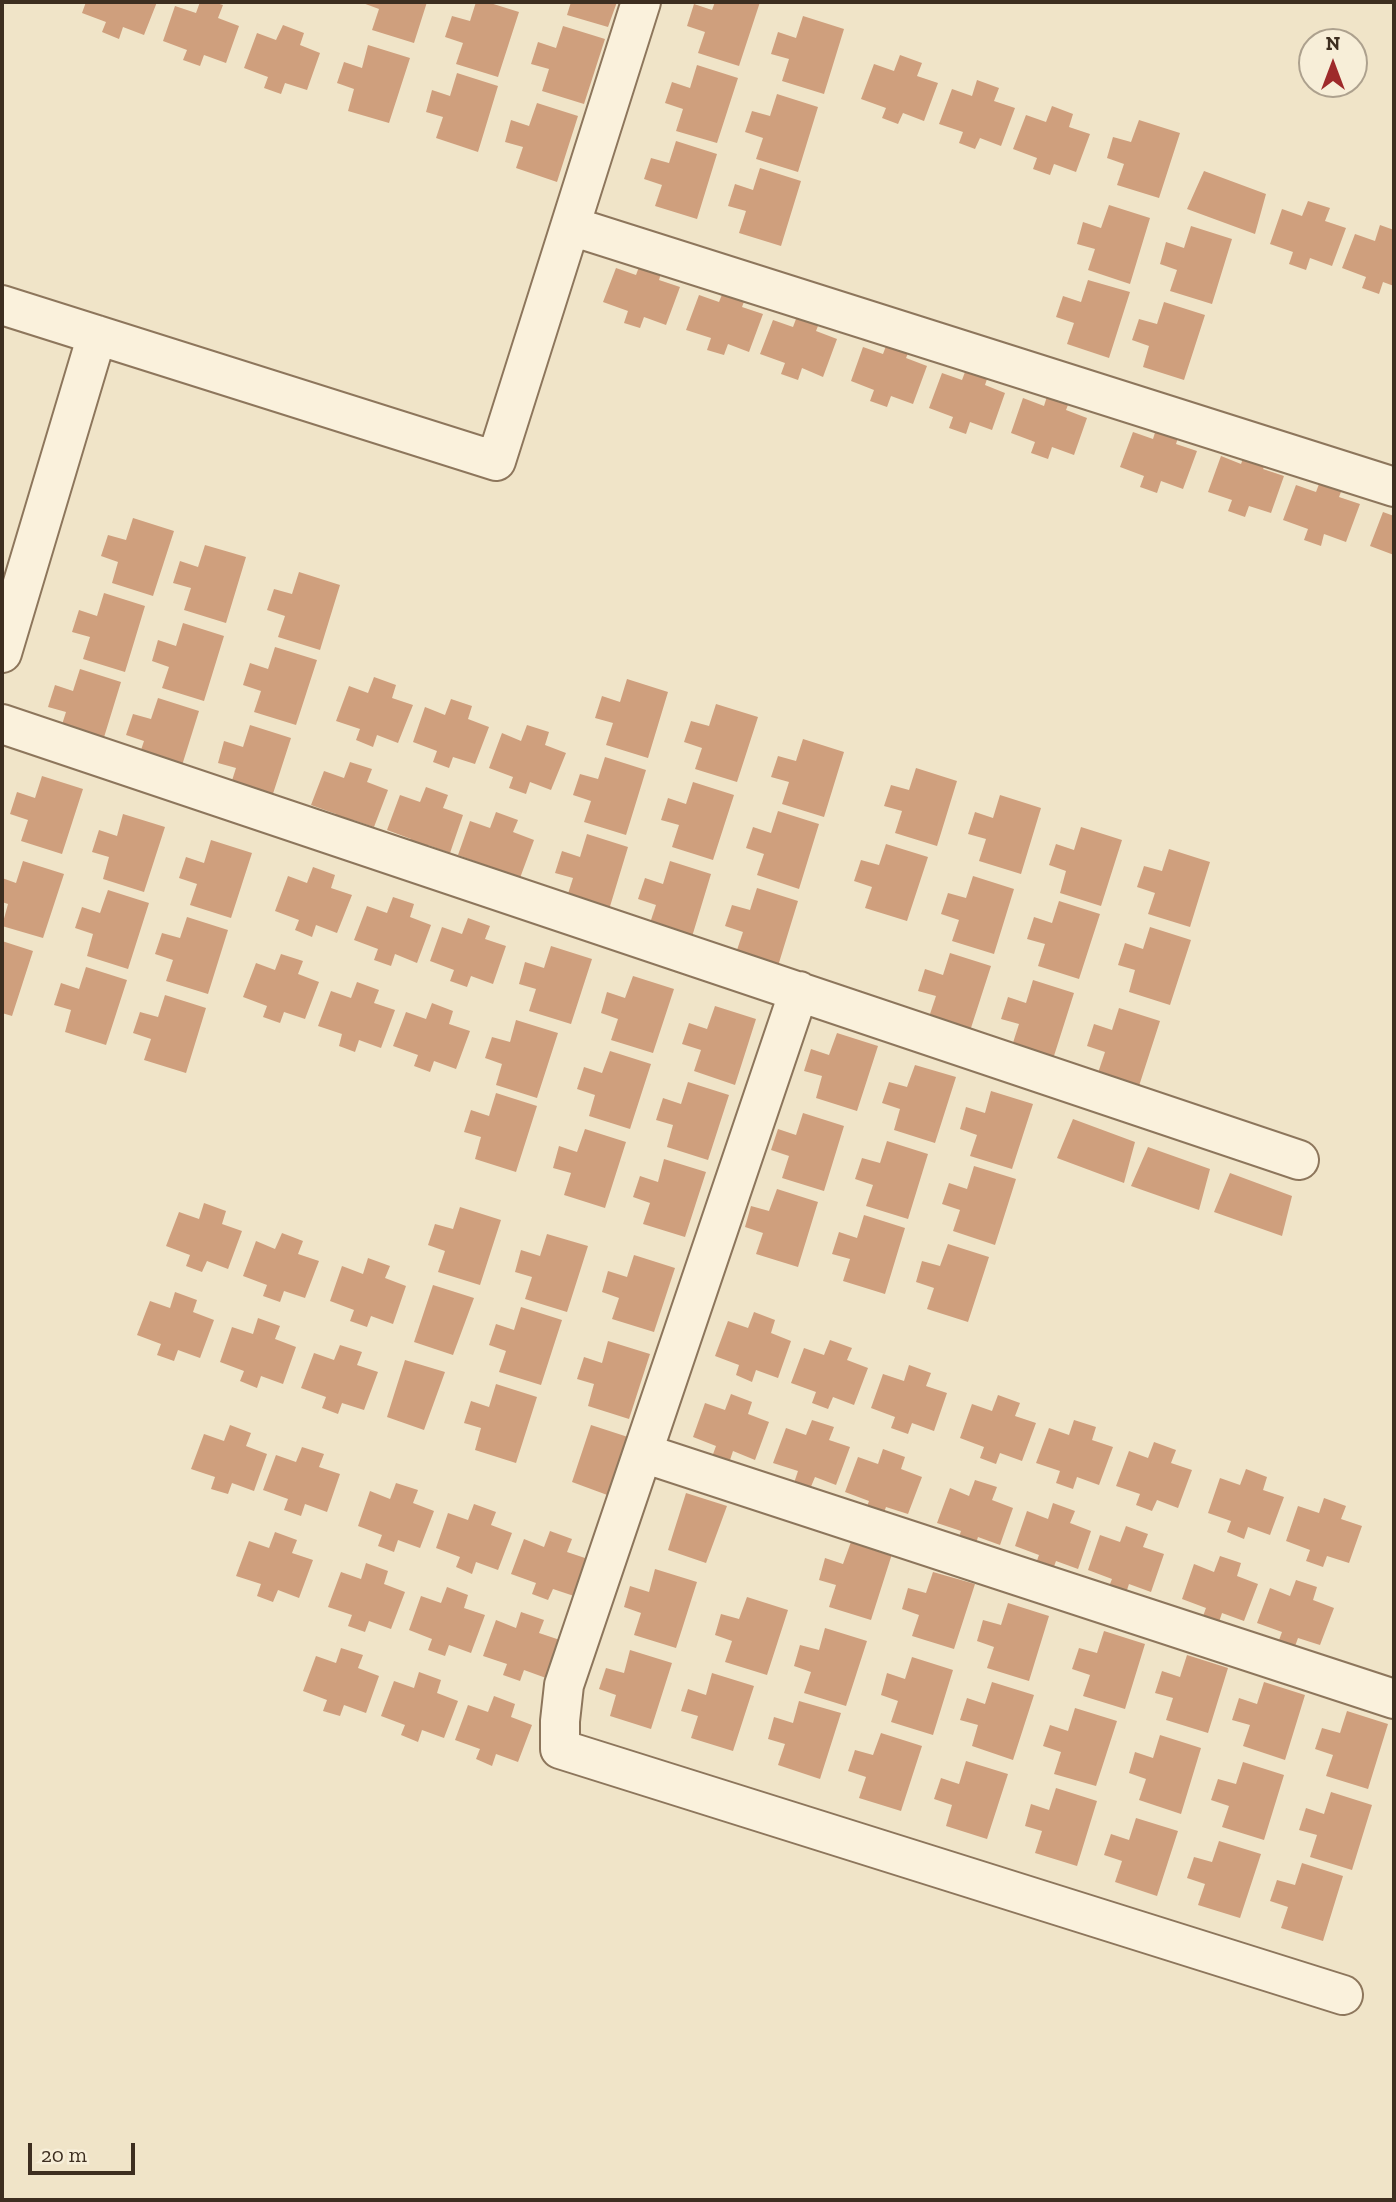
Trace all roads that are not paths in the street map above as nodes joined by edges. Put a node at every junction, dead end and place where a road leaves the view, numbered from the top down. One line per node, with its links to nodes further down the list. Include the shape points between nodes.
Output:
1 (641, 2): 2 (street)
2 (571, 226): 4 (street, via 496,461); 5 (street)
3 (2, 305): 4 (street)
4 (97, 335): 6 (street)
5 (1394, 486)
6 (2, 653)
7 (2, 724): 8 (street)
8 (799, 992): 9 (street); 10 (street)
9 (1299, 1160)
10 (643, 1453): 11 (street); 12 (street, via 564,1685 560,1749)
11 (1394, 1699)
12 (1343, 1995)

